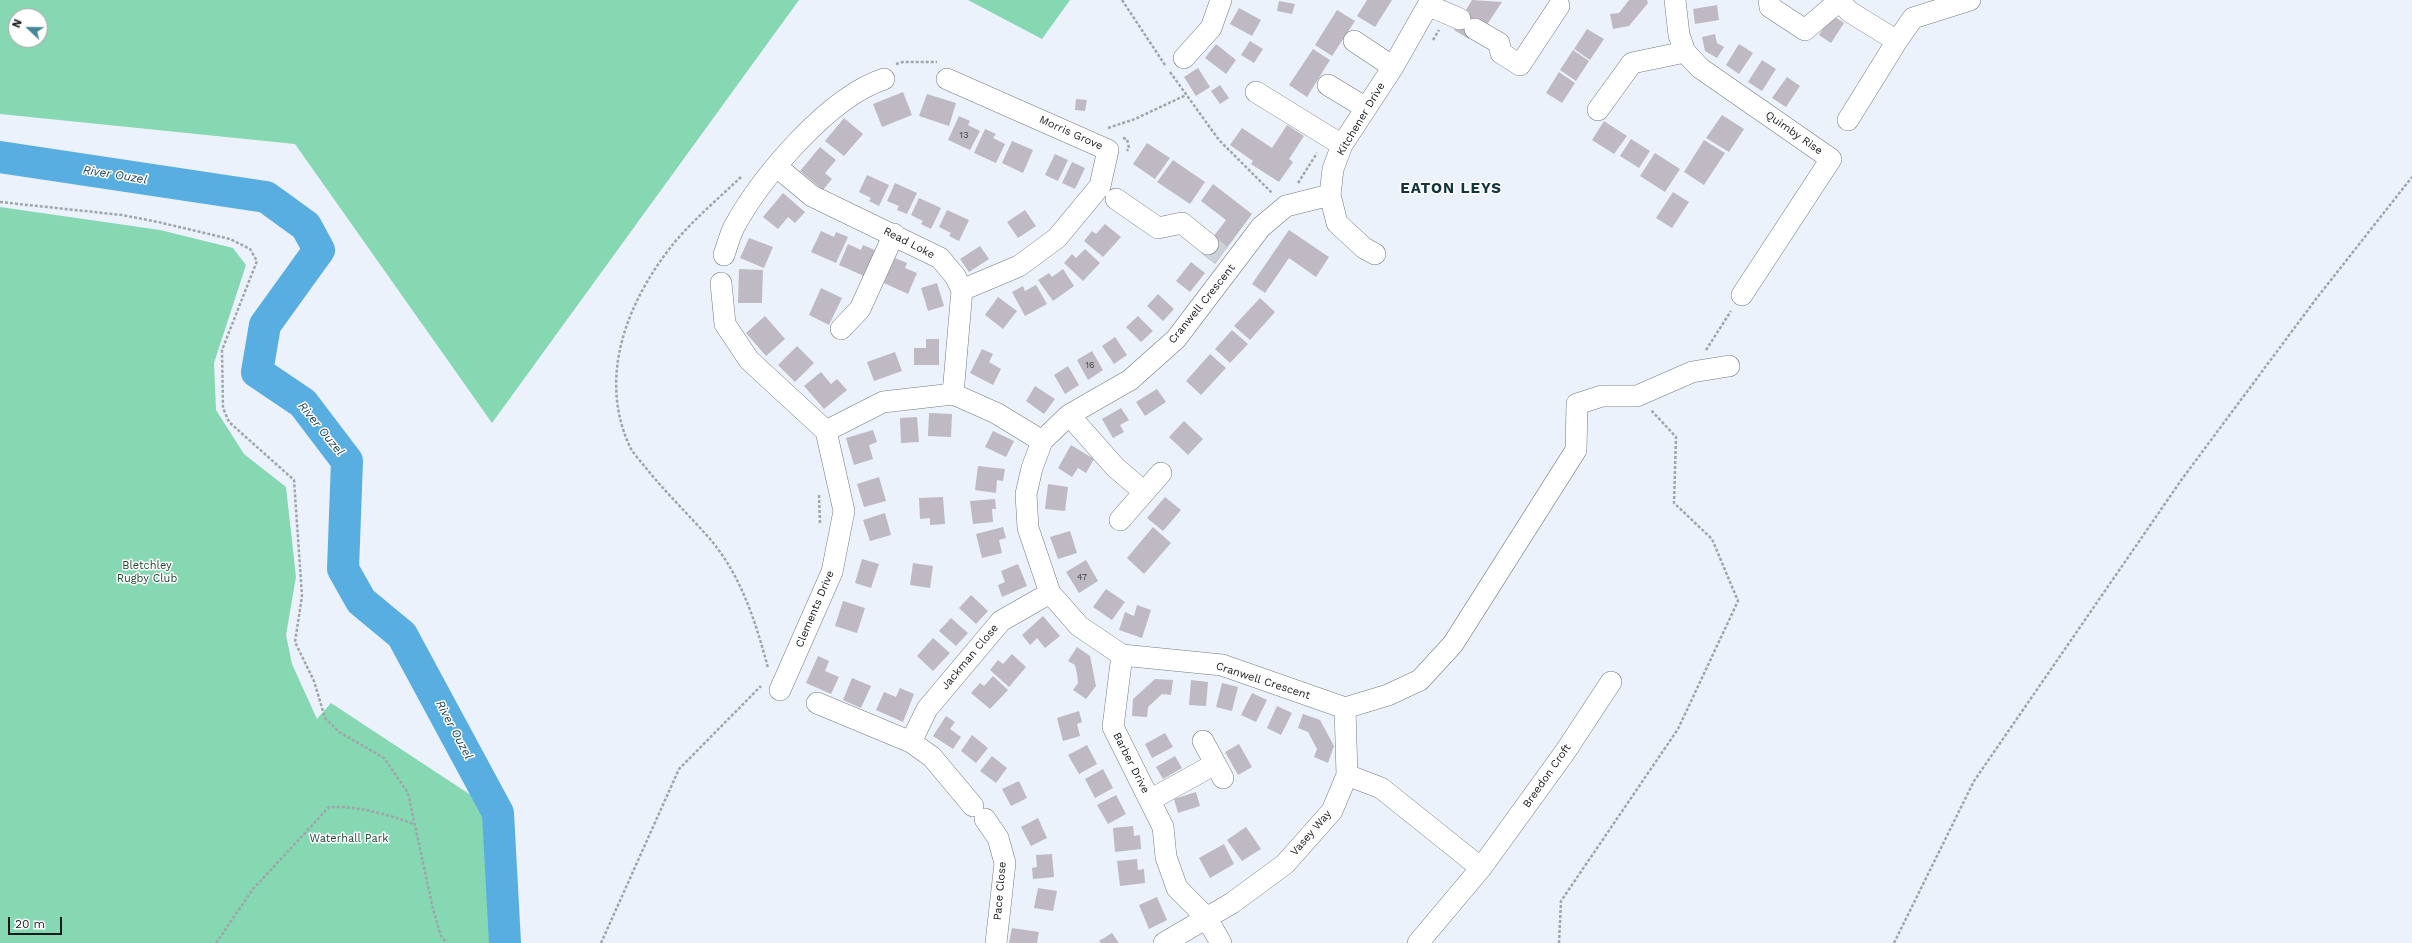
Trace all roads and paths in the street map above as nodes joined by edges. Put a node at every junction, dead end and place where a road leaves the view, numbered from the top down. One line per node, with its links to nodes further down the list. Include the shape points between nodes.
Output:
1 (1122, 0): 31 (path, via 1177,83 1219,140)
2 (1221, 0): 14 (street, via 1211,28)
3 (1676, 0): 13 (street, Quimby Rise, via 1679,35)
4 (1769, 0): 5 (street, via 1770,7 1805,30)
5 (1838, 0): 10 (street, via 1850,12)
6 (1970, 0): 10 (street, via 1913,18)
7 (1431, 3): 9 (street); 15 (street, Kitchener Drive)
8 (1559, 6): 9 (street, via 1520,65 1501,53 1499,44)
9 (1462, 20): 12 (path)
10 (1897, 41): 22 (street)
11 (1354, 42): 15 (street)
12 (1429, 46)
13 (1685, 52): 21 (street, via 1632,63); 38 (street, Quimby Rise, via 1700,68 1831,160)
14 (1184, 58)
15 (1393, 67): 20 (street, Kitchener Drive)
16 (884, 79): 24 (street, via 868,84 818,120)
17 (947, 79): 37 (street, Morris Grove, via 1108,150 1100,186 1057,238 1019,266)
18 (1328, 85): 20 (street)
19 (1256, 92): 23 (street)
20 (1366, 108): 23 (street, Kitchener Drive)
21 (1598, 110)
22 (1848, 120)
23 (1335, 141): 27 (path); 28 (street, Kitchener Drive)
24 (777, 167): 32 (street, Read Loke, via 812,196); 34 (street, via 758,189 734,228)
25 (745, 174): 53 (path, via 675,242 643,286 625,328 616,370 618,410 632,449 658,483 712,540 739,584 759,632 770,677)
26 (2412, 177): 70 (path, via 2316,299 2182,479 1974,780)
27 (1296, 186)
28 (1330, 195): 31 (street, Cranwell Crescent); 33 (street, Kitchener Drive, via 1337,223 1364,248)
29 (1116, 199): 35 (street, via 1158,228 1182,223)
30 (0, 202): 60 (path, via 129,217 230,240 250,248 257,261 222,350 223,408 229,422 294,480 302,596 295,642 314,681 325,718 339,732 384,758 408,793)
31 (1286, 206): 35 (street, Cranwell Crescent)
32 (894, 234): 37 (street, Read Loke, via 940,258 955,276); 39 (street, via 866,312)
33 (1375, 254)
34 (724, 255)
35 (1221, 255): 44 (street, Cranwell Crescent, via 1176,339 1130,380)
36 (721, 283): 45 (street, via 726,324 749,360)
37 (962, 290): 42 (street)
38 (1742, 295): 41 (path)
39 (841, 329)
40 (1729, 366): 41 (street)
41 (1692, 372): 43 (street)
42 (953, 394): 45 (street, via 883,402); 46 (street, via 996,413)
43 (1637, 396): 55 (street, via 1602,396 1577,404 1576,450 1453,644 1420,680 1388,695); 69 (path, via 1676,437 1674,503 1712,539 1738,601 1678,729 1561,901)
44 (1069, 415): 46 (street, Cranwell Crescent); 48 (street, via 1115,467)
45 (826, 431): 53 (street, Clements Drive, via 844,510 832,572)
46 (1042, 441): 50 (street, Cranwell Crescent, via 1026,494 1028,528)
47 (1161, 472): 48 (street)
48 (1144, 492): 49 (street)
49 (1120, 520)
50 (1050, 592): 51 (street, Cranwell Crescent, via 1079,626); 57 (street, Jackman Close, via 1001,621 927,709)
51 (1122, 655): 55 (street, Cranwell Crescent, via 1222,665); 59 (street, Barber Drive, via 1113,727)
52 (1611, 682): 61 (street, Breedon Croft, via 1565,752)
53 (780, 690)
54 (818, 703): 57 (street)
55 (1345, 708): 58 (street, Vasey Way)
56 (1202, 741): 59 (street, Barber Drive, via 1219,771)
57 (911, 742): 65 (street, Pace Close, via 932,756 998,838 1005,863)
58 (1347, 775): 61 (street, via 1381,788); 62 (street, Vasey Way, via 1332,811 1285,864 1232,903)
59 (1150, 800): 62 (street, Barber Drive, via 1163,826 1166,857 1177,888)
60 (415, 824): 63 (path, via 350,806 328,807 253,889); 64 (path, via 433,909 441,936)
61 (1481, 868): 68 (street, Breedon Croft)
62 (1206, 917): 66 (street); 67 (street, Barber Drive)
63 (216, 943)
64 (447, 943)
65 (996, 943)
66 (1164, 943)
67 (1222, 943)
68 (1418, 943)
69 (1559, 943)
70 (1894, 943)

